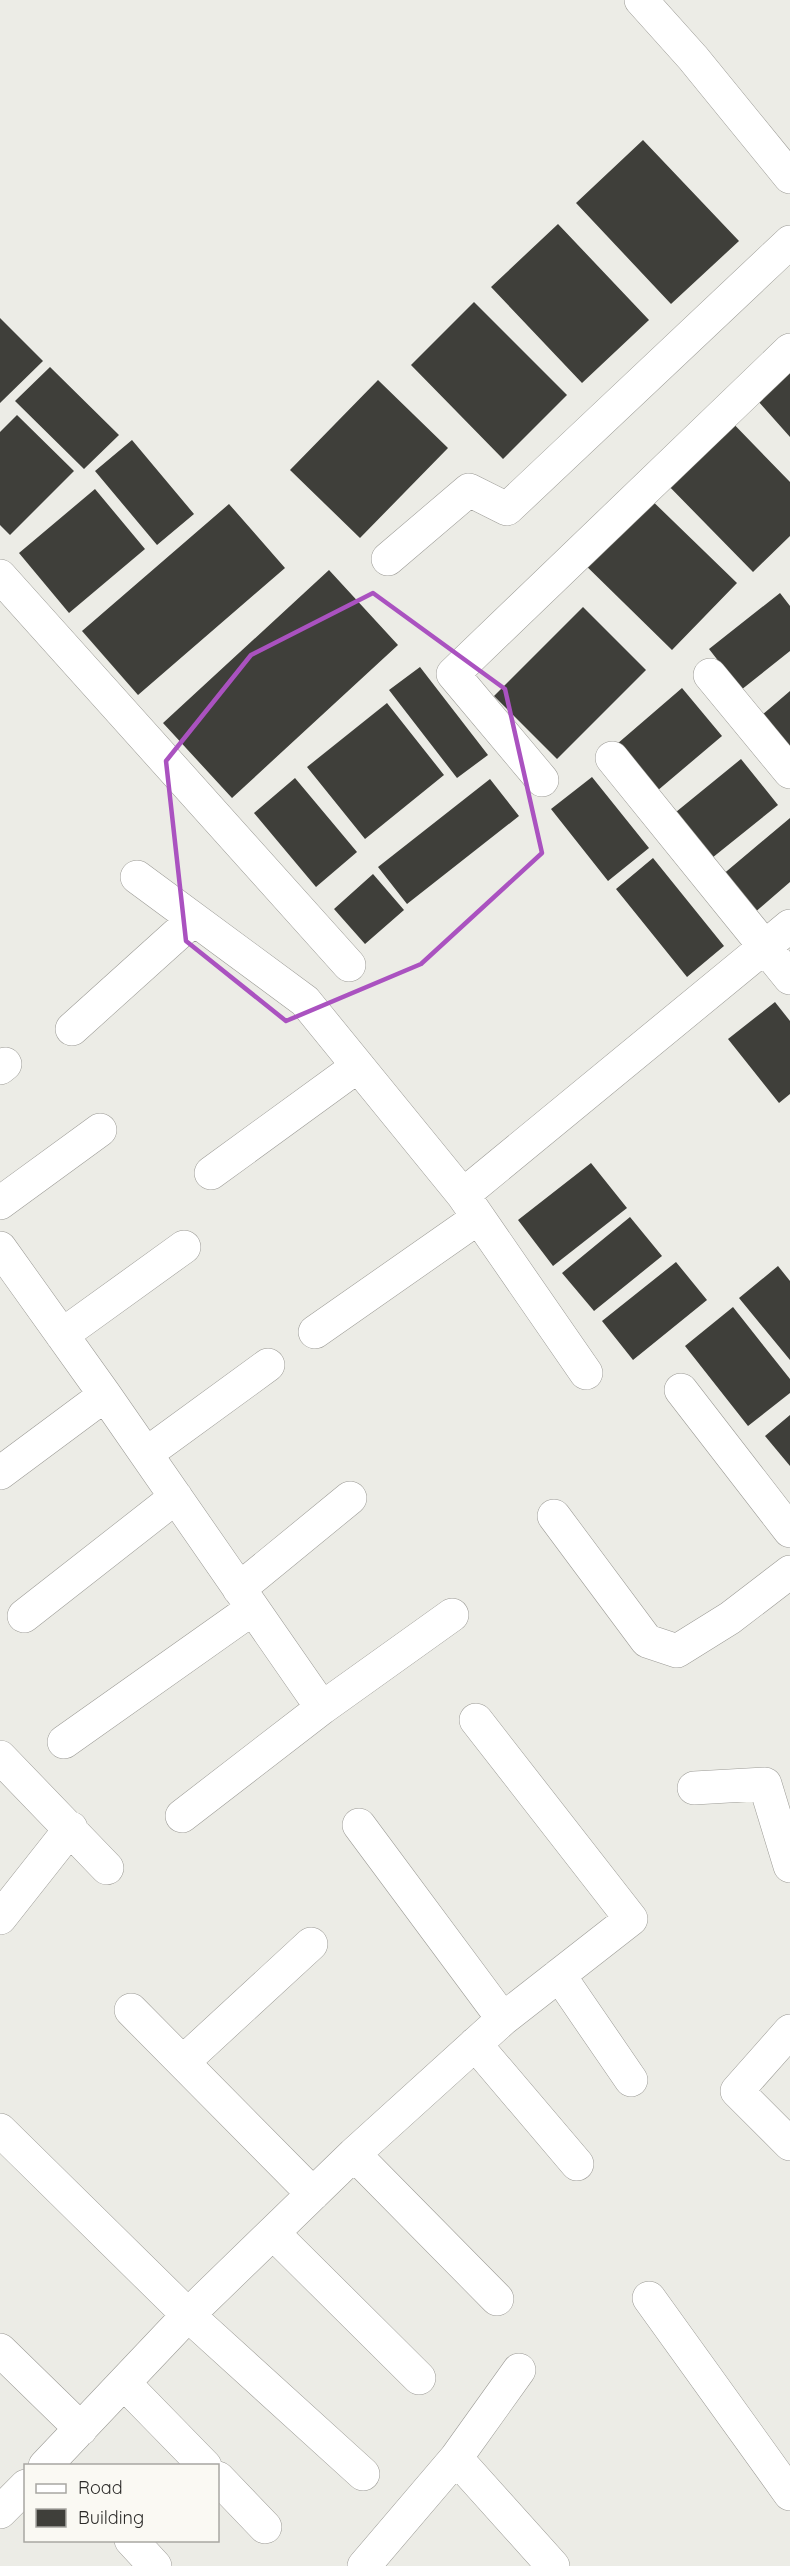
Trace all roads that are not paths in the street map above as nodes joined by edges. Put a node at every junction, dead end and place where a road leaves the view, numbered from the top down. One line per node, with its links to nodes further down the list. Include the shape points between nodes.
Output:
1 (641, 0): 2 (street)
2 (790, 177)
3 (790, 242): 5 (street, via 507,509 469,490)
4 (790, 350): 10 (street, via 453,674)
5 (388, 559)
6 (0, 576): 14 (street)
7 (710, 675): 9 (street)
8 (612, 758): 13 (street)
9 (790, 772)
10 (542, 780)
11 (137, 877): 12 (street)
12 (194, 919): 16 (street); 17 (street, via 305,1001)
13 (778, 936): 15 (street); 21 (street)
14 (349, 965)
15 (790, 978)
16 (72, 1029)
17 (358, 1066): 19 (street); 21 (street)
18 (100, 1130): 20 (street)
19 (211, 1173)
20 (0, 1203)
21 (470, 1206): 24 (street); 27 (street)
22 (184, 1247): 25 (street)
23 (6, 1268): 25 (street)
24 (315, 1332)
25 (62, 1335): 29 (street)
26 (268, 1365): 30 (street)
27 (586, 1373)
28 (681, 1390): 35 (street)
29 (105, 1395): 30 (street); 31 (street)
30 (146, 1454): 32 (street)
31 (0, 1473)
32 (176, 1497): 37 (street); 39 (street)
33 (350, 1498): 37 (street)
34 (554, 1516): 36 (street, via 646,1641 677,1651 730,1618)
35 (790, 1531)
36 (790, 1572)
37 (246, 1599): 40 (street); 42 (street)
38 (452, 1615): 40 (street)
39 (24, 1616)
40 (322, 1708): 45 (street)
41 (476, 1720): 52 (street, via 631,1919)
42 (64, 1742)
43 (0, 1758): 47 (street)
44 (694, 1788): 48 (street, via 765,1784)
45 (182, 1816)
46 (359, 1825): 54 (street)
47 (71, 1828): 49 (street); 50 (street)
48 (790, 1866)
49 (107, 1868)
50 (0, 1918)
51 (311, 1944): 57 (street)
52 (559, 1975): 54 (street); 58 (street)
53 (131, 2010): 57 (street)
54 (503, 2019): 56 (street)
55 (790, 2031): 60 (street, via 737,2091)
56 (476, 2044): 61 (street); 62 (street)
57 (183, 2062): 63 (street)
58 (631, 2080)
59 (0, 2130): 67 (street)
60 (790, 2144)
61 (354, 2154): 63 (street); 66 (street)
62 (577, 2164)
63 (313, 2194): 64 (street)
64 (273, 2233): 67 (street); 70 (street)
65 (649, 2298): 79 (street)
66 (497, 2299)
67 (188, 2315): 71 (street); 76 (street)
68 (0, 2350): 72 (street)
69 (519, 2370): 73 (street)
70 (419, 2378)
71 (124, 2383): 72 (street); 75 (street)
72 (81, 2429): 74 (street)
73 (456, 2458): 84 (street); 85 (street)
74 (53, 2463)
75 (203, 2464)
76 (363, 2474)
77 (219, 2479): 81 (street)
78 (24, 2488): 80 (street)
79 (790, 2494)
80 (0, 2512)
81 (265, 2527)
82 (132, 2542): 83 (street)
83 (155, 2566)
84 (364, 2566)
85 (553, 2566)

